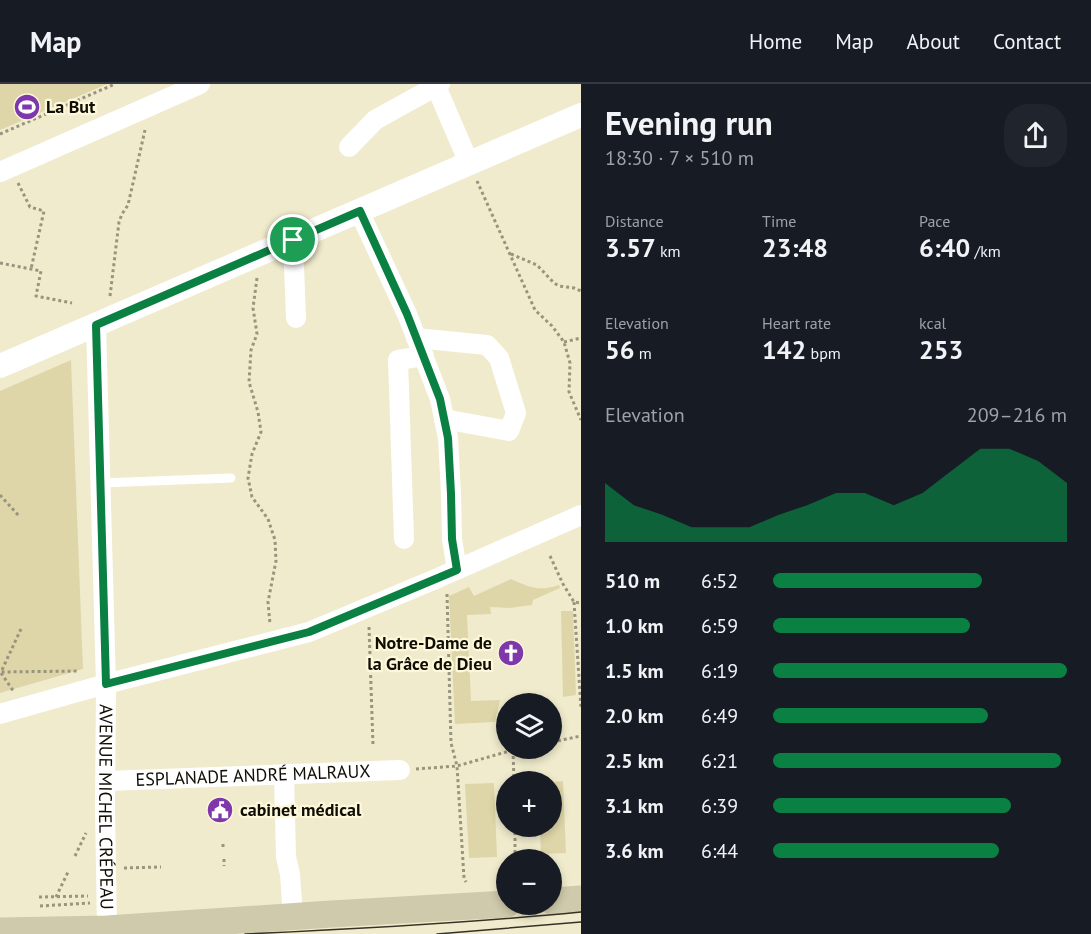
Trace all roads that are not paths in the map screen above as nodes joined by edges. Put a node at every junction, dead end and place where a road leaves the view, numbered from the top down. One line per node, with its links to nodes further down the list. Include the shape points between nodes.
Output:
1 (200, 84): 6 (street)
2 (437, 85): 4 (street, via 375,120); 5 (street)
3 (581, 115): 5 (street)
4 (349, 147)
5 (469, 163): 7 (street)
6 (6, 170)
7 (360, 211): 8 (street); 11 (street)
8 (293, 240): 9 (street); 10 (street)
9 (296, 318)
10 (101, 322): 13 (street); 16 (street, AVENUE MICHEL CRÉPEAU)
11 (416, 338): 12 (street); 14 (street, via 487,345 499,358 516,413 509,431)
12 (424, 356): 14 (street); 18 (street, via 398,360)
13 (0, 366)
14 (444, 419): 19 (street)
15 (231, 478): 16 (lane)
16 (101, 483): 20 (street, AVENUE MICHEL CRÉPEAU)
17 (581, 514): 19 (street)
18 (404, 539)
19 (457, 570): 20 (street, via 309,632)
20 (106, 684): 21 (street); 24 (street, AVENUE MICHEL CRÉPEAU)
21 (0, 714)
22 (400, 770): 23 (street, ESPLANADE ANDRÉ MALRAUX)
23 (284, 774): 24 (street, ESPLANADE ANDRÉ MALRAUX); 28 (street)
24 (106, 781): 30 (street, AVENUE MICHEL CRÉPEAU)
25 (581, 899): 26 (main road)
26 (562, 900)
27 (496, 905): 28 (main road)
28 (292, 916): 30 (main road)
29 (0, 931): 30 (main road)
30 (107, 932)

